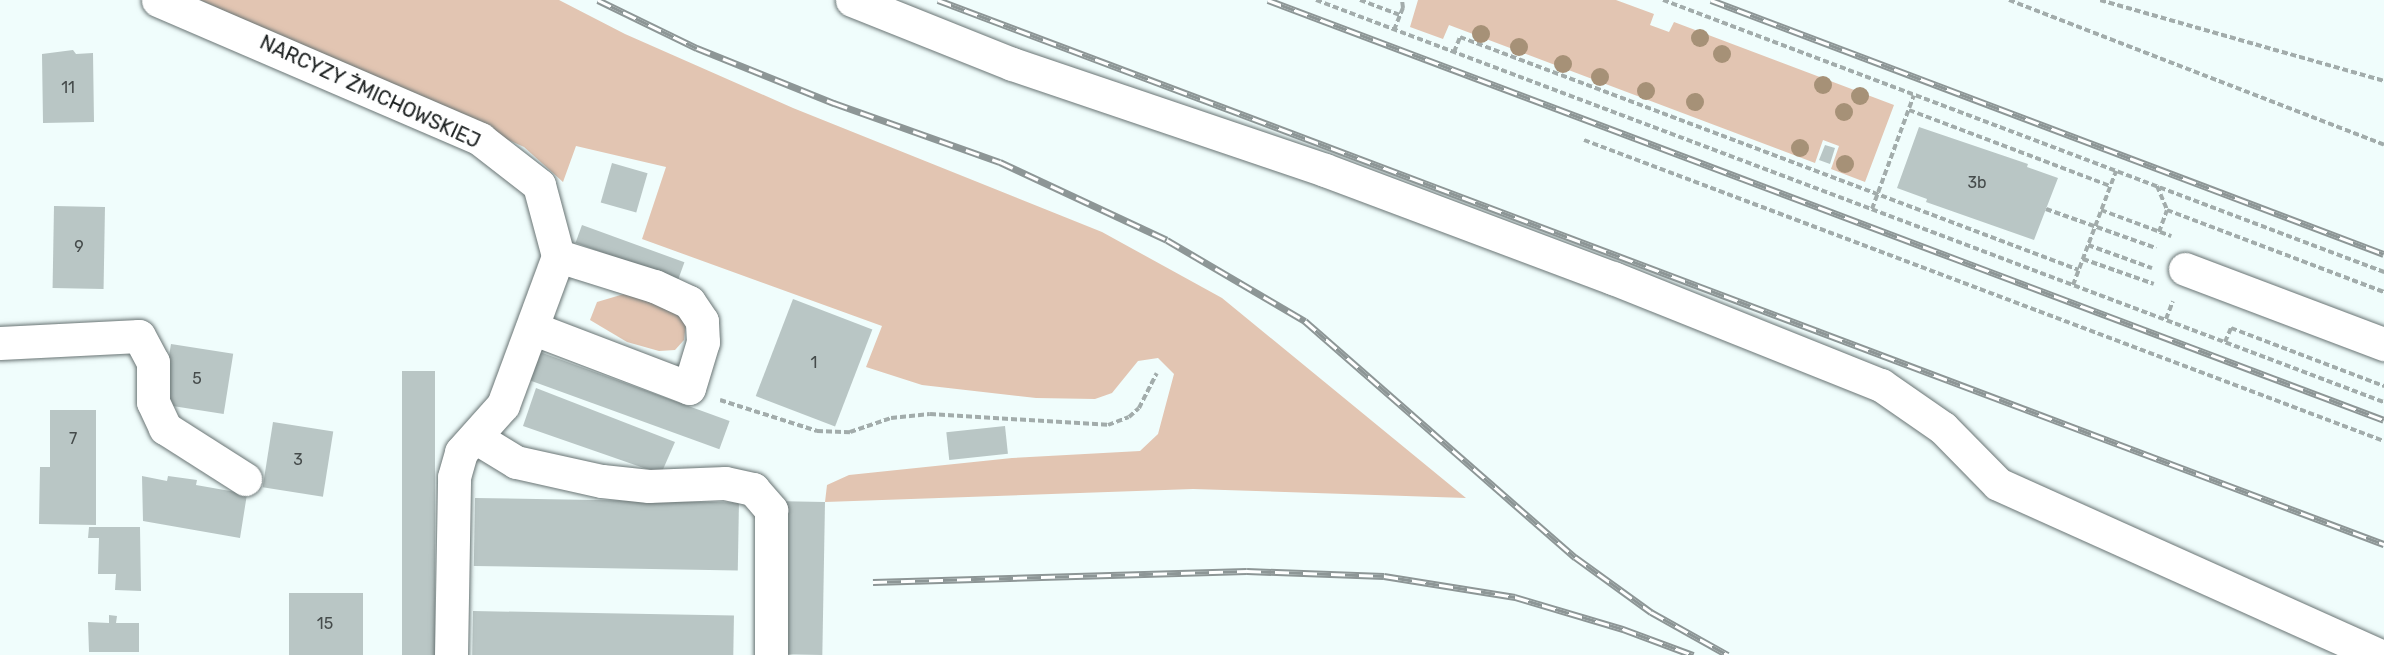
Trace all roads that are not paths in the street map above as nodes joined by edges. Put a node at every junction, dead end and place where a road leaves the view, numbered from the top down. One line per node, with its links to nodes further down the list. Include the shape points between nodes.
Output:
1 (158, 0): 3 (street, NARCYZY ŻMICHOWSKIEJ, via 480,139 539,185)
2 (852, 0): 12 (street, via 1012,64 1324,170 1613,278 1881,386 1943,428 1998,484)
3 (558, 256): 5 (street); 5 (street, via 654,286 688,302 702,321 703,342 689,388)
4 (2185, 269): 7 (street)
5 (532, 328): 8 (street, via 503,405)
6 (0, 343): 9 (street, via 139,336 153,362 153,402 165,428)
7 (2384, 344)
8 (475, 437): 10 (street, via 461,452 454,477); 11 (street, via 516,462 602,481 649,486 725,483 753,489 771,510)
9 (245, 479)
10 (451, 655)
11 (771, 655)
12 (2378, 655)

